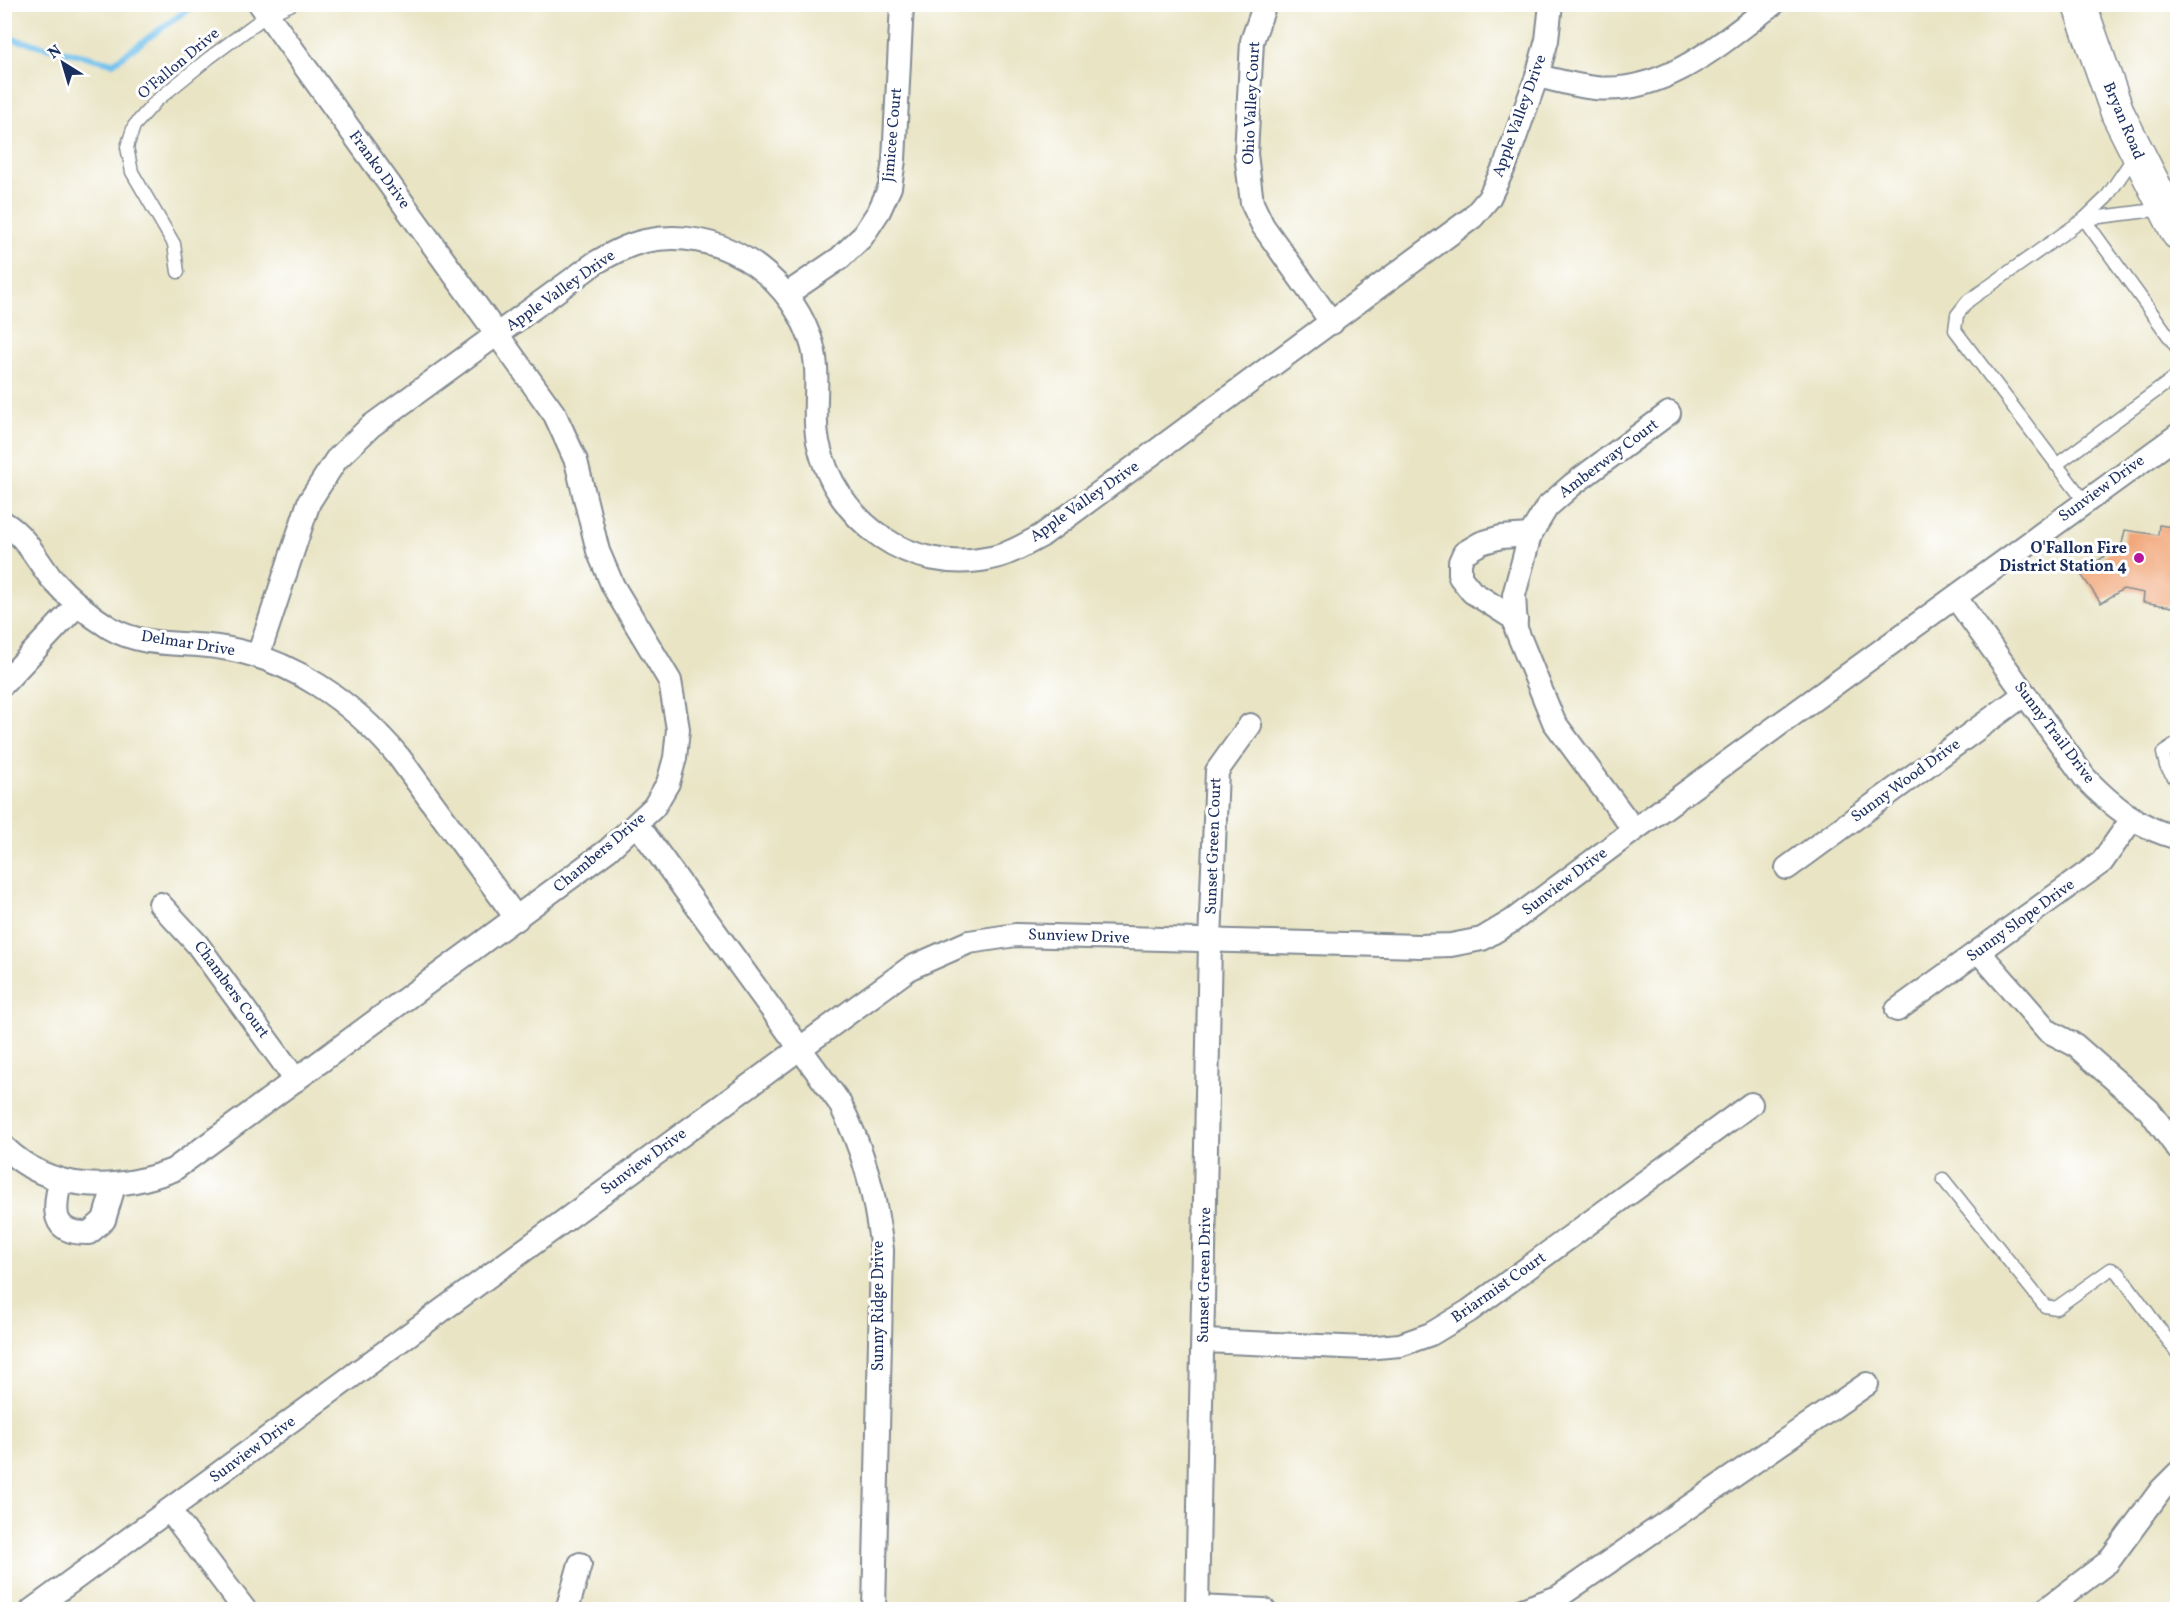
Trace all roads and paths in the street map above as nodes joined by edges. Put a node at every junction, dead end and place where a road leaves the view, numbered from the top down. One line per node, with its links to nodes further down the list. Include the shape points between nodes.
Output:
1 (292, 4): 7 (lane, O'Fallon Drive)
2 (902, 4): 13 (street, Jimicee Court, via 890,187 862,237 840,258)
3 (1265, 4): 14 (street, Ohio Valley Court, via 1252,41 1246,154 1252,203 1263,226)
4 (1551, 4): 8 (street, Apple Valley Drive)
5 (1773, 4): 8 (street, via 1715,49 1661,79 1628,88 1595,88)
6 (2079, 4): 9 (main road, Bryan Road)
7 (263, 10): 12 (lane, O'Fallon Drive, via 156,101 134,126 130,137 127,147 132,172 174,244); 15 (street, Franko Drive)
8 (1537, 76): 14 (street, Apple Valley Drive, via 1506,163 1489,198 1455,232)
9 (2136, 153): 10 (lane, via 2106,198); 11 (main road, Bryan Road)
10 (2084, 219): 11 (lane); 16 (lane); 20 (lane, via 1968,301 1957,315 1955,330)
11 (2171, 221)
12 (178, 272)
13 (787, 294): 14 (street, Apple Valley Drive, via 810,338 816,359 818,440 825,468 837,492 861,522 884,540 933,559 993,558 1041,536); 15 (street, Apple Valley Drive, via 754,263 732,250 685,238 665,238 621,249 595,263)
14 (1332, 323)
15 (499, 335): 27 (street, Apple Valley Drive, via 370,426 336,460 309,502); 34 (street, Chambers Drive, via 567,437 598,551 628,613 670,681 678,729 675,758 668,783 654,807)
16 (2178, 349)
17 (2178, 375): 20 (lane)
18 (1669, 413): 23 (street, Amberway Court, via 1572,485 1547,507)
19 (2178, 435): 21 (street, Sunview Drive)
20 (2056, 465): 21 (lane)
21 (2085, 502): 24 (street, Sunview Drive)
22 (4, 523): 25 (street, Delmar Drive, via 23,537 52,578)
23 (1530, 535): 26 (street, Amberway Court, via 1514,595); 26 (street, via 1481,543 1464,553 1460,562 1460,577 1472,592)
24 (1956, 598): 29 (street, Sunny Trail Drive); 35 (street, Sunview Drive)
25 (78, 604): 27 (street, Delmar Drive, via 112,629 154,642 217,647); 28 (street)
26 (1516, 620): 35 (street, Amberway Court, via 1529,666 1554,722)
27 (258, 656): 39 (street, Delmar Drive, via 316,682 381,736)
28 (4, 683)
29 (2025, 694): 33 (street, Sunny Trail Drive, via 2085,778 2110,804); 37 (street, Sunny Wood Drive)
30 (1250, 725): 40 (street, Sunset Green Court, via 1217,771)
31 (2178, 743): 32 (lane, via 2163,753 2166,766)
32 (2178, 783)
33 (2132, 819): 36 (street, Sunny Trail Drive); 41 (street, Sunny Slope Drive, via 2102,862)
34 (637, 824): 39 (street, Chambers Drive); 43 (street, Sunny Ridge Drive)
35 (1634, 830): 40 (street, Sunview Drive, via 1482,939 1420,946)
36 (2178, 838)
37 (1787, 868)
38 (160, 904): 44 (street, Chambers Court, via 198,944)
39 (517, 919): 44 (street, Chambers Drive)
40 (1210, 941): 43 (street, Sunview Drive, via 1016,935 969,942 910,968); 51 (street, Sunset Green Drive)
41 (1979, 952): 42 (street, Sunny Slope Drive); 47 (street, via 2048,1030 2074,1045 2149,1110)
42 (1897, 1010)
43 (800, 1047): 55 (street, Sunview Drive); 61 (street, Sunny Ridge Drive, via 839,1102 876,1199 882,1250)
44 (296, 1080): 50 (street, Chambers Drive, via 173,1170)
45 (1751, 1104): 51 (street, Briarmist Court, via 1431,1334 1400,1345 1365,1348)
46 (4, 1147): 49 (street, Chambers Drive, via 40,1173)
47 (2178, 1149)
48 (1943, 1179): 52 (lane, via 2045,1306 2056,1308 2111,1269 2118,1272)
49 (60, 1181): 50 (street, Chambers Drive); 50 (street, via 54,1210 60,1222 78,1233 89,1233 104,1220)
50 (114, 1186)
51 (1204, 1341): 57 (street, Sunset Green Drive)
52 (2178, 1354)
53 (1867, 1384): 63 (street, via 1558,1597)
54 (2178, 1473): 64 (street, via 2108,1562)
55 (170, 1511): 58 (street, Sunview Drive); 59 (street)
56 (580, 1564): 60 (street)
57 (1197, 1608): 62 (street)
58 (32, 1610)
59 (245, 1610)
60 (567, 1610)
61 (873, 1610)
62 (1264, 1610)
63 (1522, 1610)
64 (2045, 1610)

